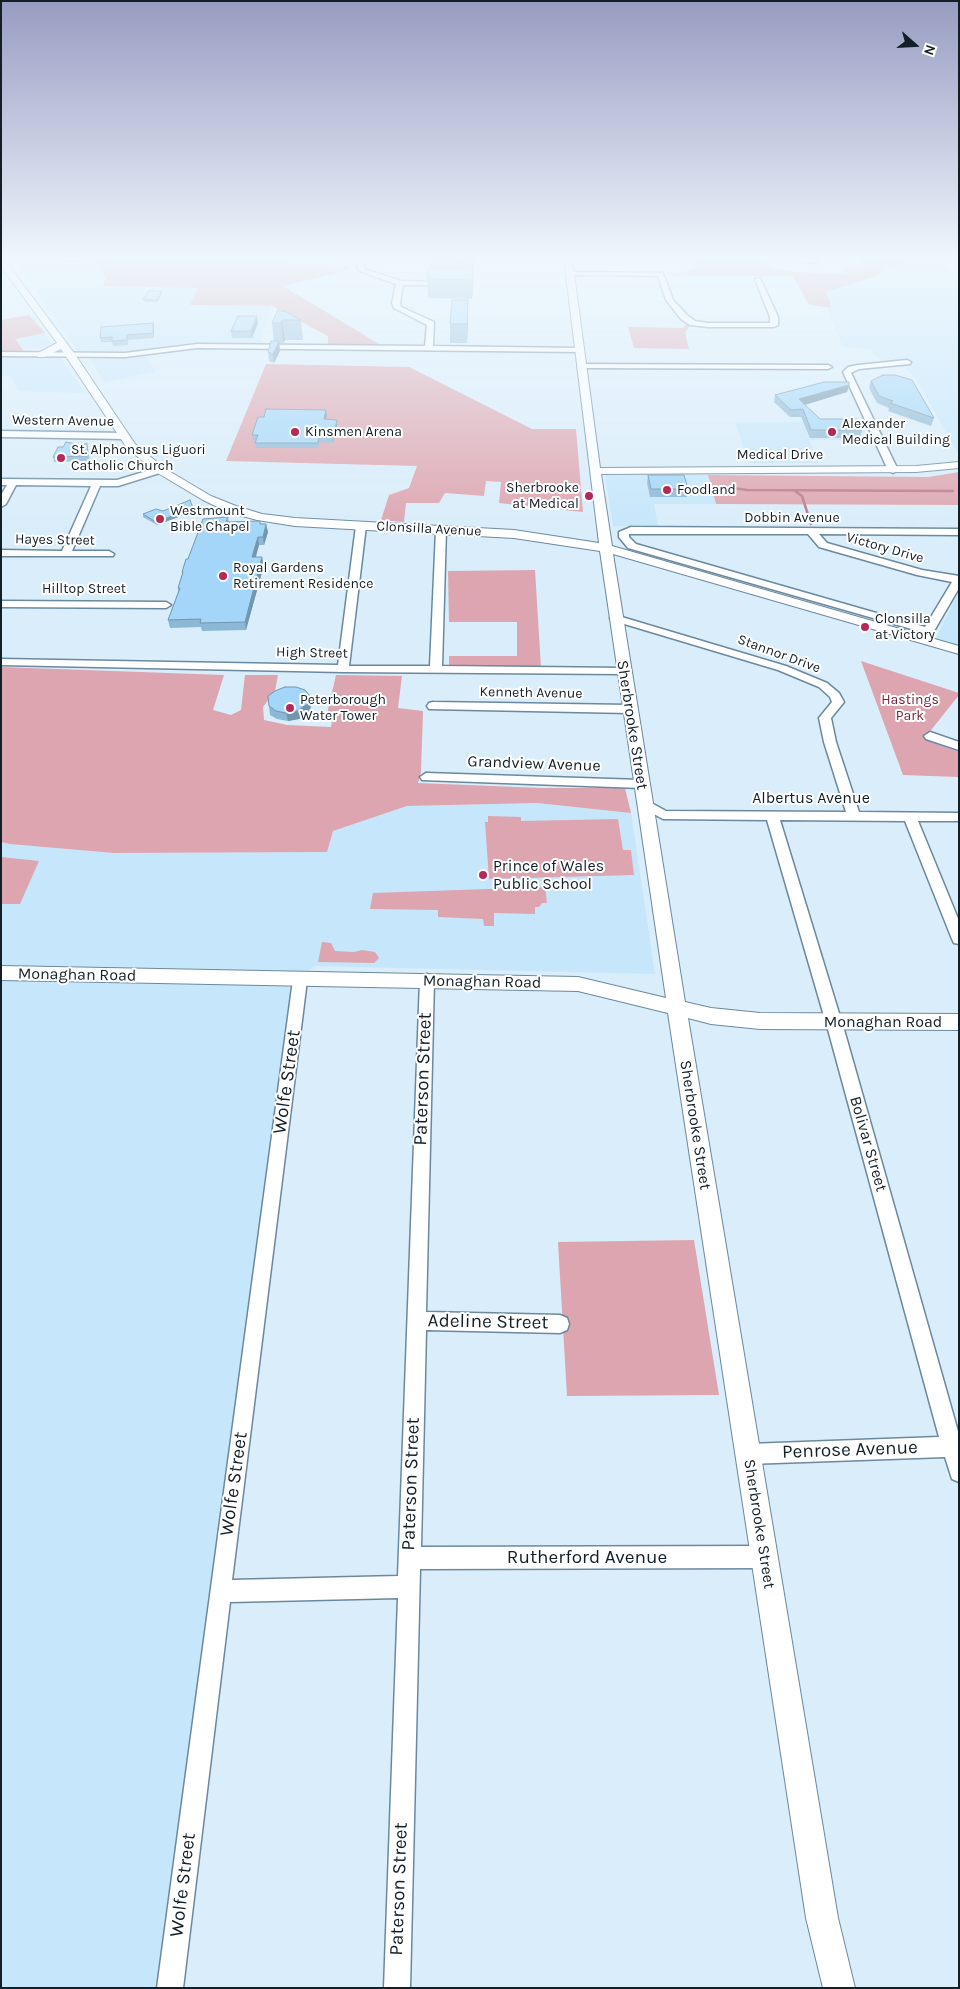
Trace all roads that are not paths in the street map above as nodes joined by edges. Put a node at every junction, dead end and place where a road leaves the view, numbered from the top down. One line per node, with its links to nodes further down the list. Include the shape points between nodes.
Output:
1 (48, 352): 6 (main road)
2 (69, 352): 7 (main road, Clonsilla Avenue)
3 (152, 352): 7 (street)
4 (578, 352): 9 (main road, Sherbrooke Street)
5 (1, 354): 6 (street)
6 (42, 355): 7 (street)
7 (72, 355): 12 (main road, Clonsilla Avenue)
8 (906, 362): 16 (street, via 851,368 847,372)
9 (581, 366): 10 (street); 15 (main road, Sherbrooke Street)
10 (828, 367)
11 (1, 434): 12 (street, Western Avenue)
12 (125, 436): 14 (main road, Clonsilla Avenue, via 131,446)
13 (959, 465): 16 (main road, Medical Drive)
14 (160, 470): 19 (street, via 134,480); 21 (main road, Clonsilla Avenue, via 232,509 295,522)
15 (595, 470): 16 (main road, Medical Drive); 26 (main road, Sherbrooke Street)
16 (893, 470)
17 (1, 482): 18 (street)
18 (13, 482): 19 (street); 20 (street)
19 (97, 483): 28 (street)
20 (1, 504)
21 (361, 526): 22 (main road, Clonsilla Avenue); 37 (street)
22 (441, 530): 26 (main road, Clonsilla Avenue, via 546,537); 38 (street)
23 (624, 532): 24 (street, Dobbin Avenue); 34 (street, Clonsilla Avenue, via 632,546)
24 (812, 532): 25 (street, Dobbin Avenue); 30 (street, Victory Drive, via 823,545)
25 (959, 532)
26 (606, 549): 33 (main road, Sherbrooke Street); 34 (main road, Clonsilla Avenue)
27 (1, 553): 28 (street, Hayes Street)
28 (66, 553): 29 (street, Hayes Street)
29 (109, 554)
30 (958, 580): 34 (street)
31 (1, 604): 32 (street, Hilltop Street)
32 (166, 605)
33 (615, 618): 39 (main road, Sherbrooke Street); 48 (street, Stannor Drive, via 782,668 823,685 835,694 838,702 825,718)
34 (926, 635): 35 (main road, Clonsilla Avenue)
35 (959, 650)
36 (1, 662): 37 (street, High Street)
37 (343, 669): 38 (street, High Street)
38 (436, 669): 39 (street, High Street)
39 (623, 671): 41 (main road, Sherbrooke Street)
40 (433, 706): 41 (street, Kenneth Avenue)
41 (629, 709): 45 (main road, Sherbrooke Street)
42 (930, 736): 43 (street)
43 (959, 746)
44 (426, 777): 45 (street, Grandview Avenue)
45 (641, 784): 46 (main road, Sherbrooke Street)
46 (644, 804): 47 (street, Albertus Avenue); 52 (main road, Sherbrooke Street)
47 (663, 815): 49 (street, Albertus Avenue); 52 (street)
48 (853, 815): 49 (street, Albertus Avenue); 50 (street, Albertus Avenue)
49 (772, 816): 59 (street, Bolivar Street)
50 (910, 817): 51 (street, Albertus Avenue); 53 (street)
51 (959, 817)
52 (650, 838): 58 (main road, Sherbrooke Street)
53 (955, 919): 54 (street)
54 (959, 939)
55 (1, 973): 56 (main road, Monaghan Road)
56 (300, 980): 57 (main road, Monaghan Road); 69 (street, Wolfe Street)
57 (426, 980): 58 (main road, Monaghan Road, via 578,984); 61 (street, Paterson Street)
58 (676, 1007): 59 (main road, Monaghan Road, via 711,1016 760,1021); 64 (main road, Sherbrooke Street)
59 (832, 1021): 60 (main road, Monaghan Road); 63 (street, Bolivar Street)
60 (959, 1022)
61 (416, 1321): 62 (street, Adeline Street); 67 (street, Paterson Street)
62 (560, 1324)
63 (951, 1447): 64 (street, Penrose Avenue); 65 (street, Bolivar Street)
64 (748, 1454): 66 (main road, Sherbrooke Street)
65 (959, 1472)
66 (765, 1557): 67 (street, Rutherford Avenue); 72 (main road, Sherbrooke Street, via 822,1918)
67 (409, 1558): 68 (street, Paterson Street)
68 (408, 1587): 69 (street); 71 (street, Paterson Street)
69 (220, 1591): 70 (street, Wolfe Street)
70 (170, 1988)
71 (396, 1988)
72 (839, 1988)

